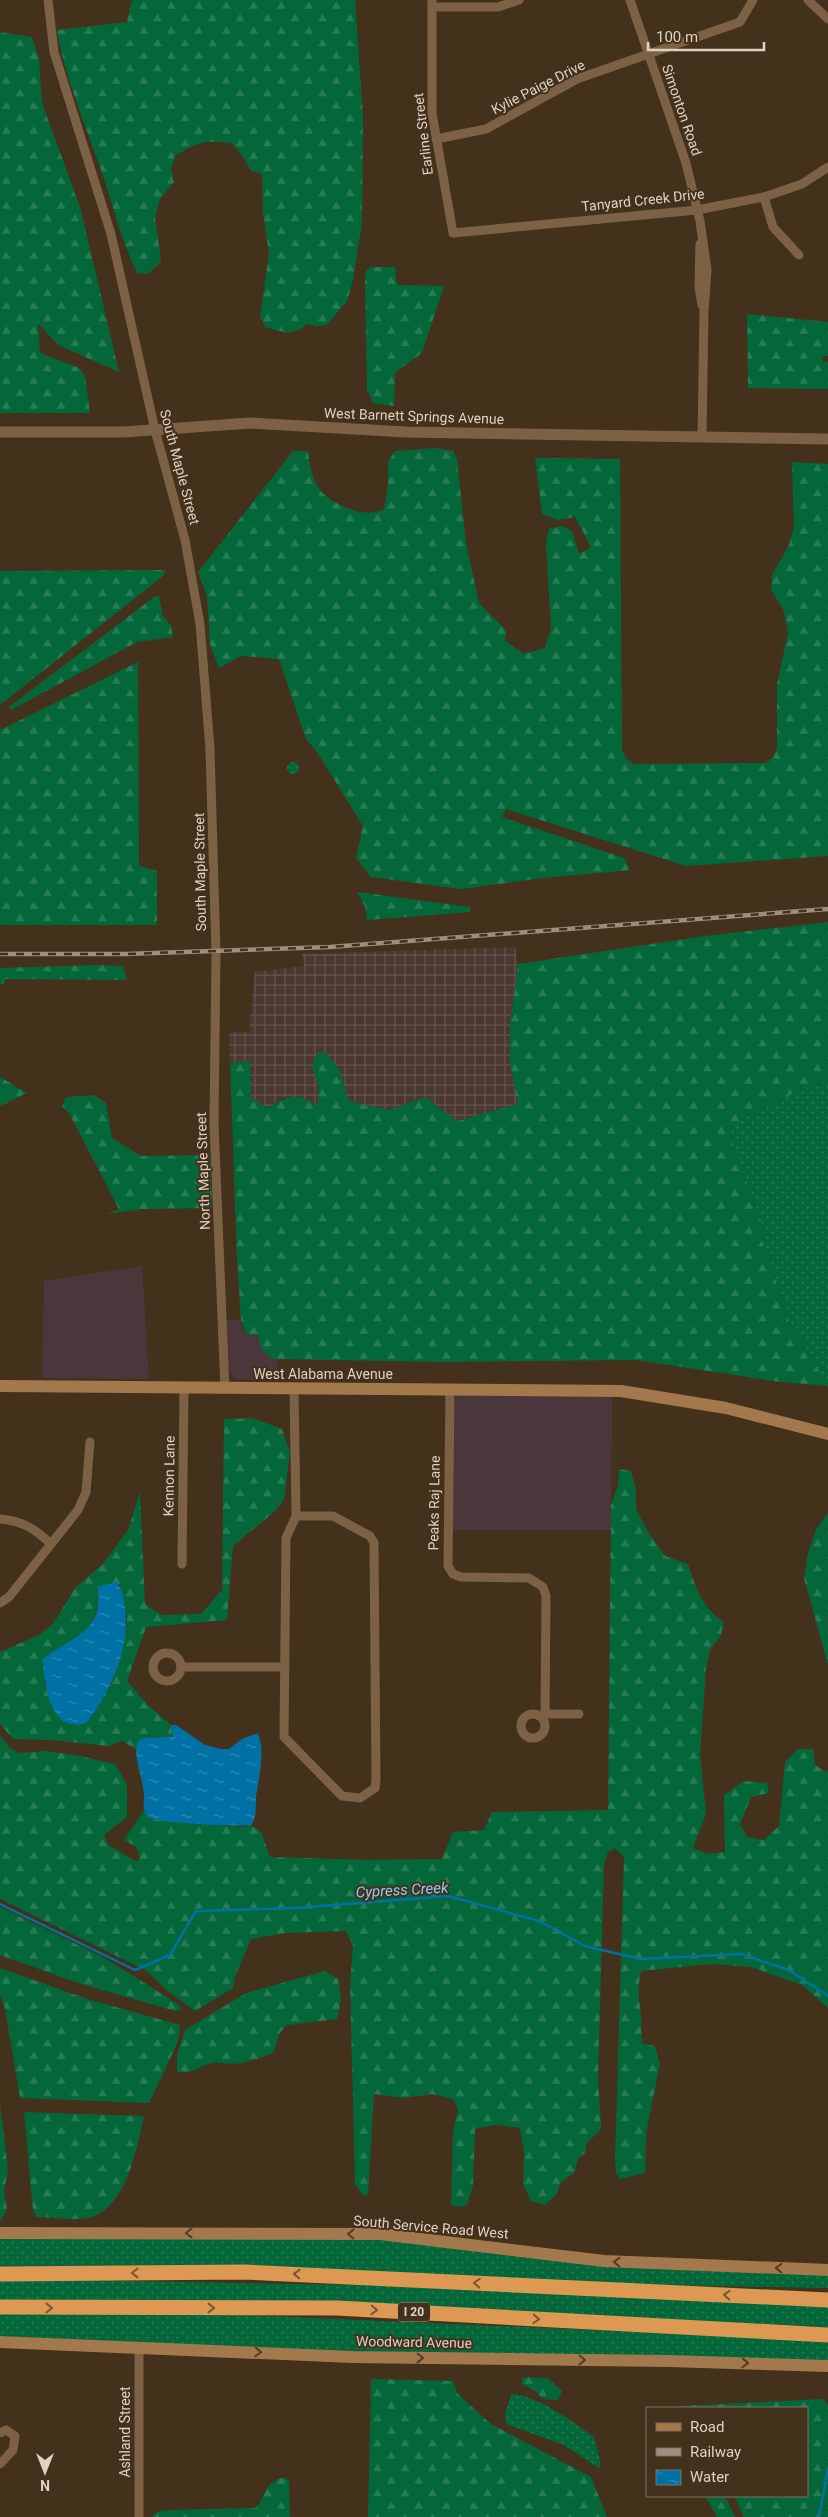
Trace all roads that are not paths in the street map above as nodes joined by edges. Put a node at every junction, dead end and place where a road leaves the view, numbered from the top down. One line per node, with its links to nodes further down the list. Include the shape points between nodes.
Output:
1 (48, 0): 15 (street, South Maple Street, via 54,52 111,234)
2 (520, 0): 6 (street, via 498,7)
3 (630, 0): 8 (street, Simonton Road)
4 (753, 0): 8 (street, Kylie Paige Drive, via 740,22)
5 (808, 0): 7 (street)
6 (432, 4): 9 (street, Earline Street, via 431,100)
7 (828, 19)
8 (648, 54): 9 (street, Kylie Paige Drive, via 577,79 491,126); 12 (street, Simonton Road, via 686,163)
9 (436, 139): 13 (street, Earline Street)
10 (828, 167): 11 (street, Tanyard Creek Drive, via 802,184)
11 (764, 197): 12 (street, Tanyard Creek Drive); 14 (street, via 773,227)
12 (697, 210): 13 (street, Tanyard Creek Drive); 17 (street, Simonton Road, via 707,270)
13 (454, 234)
14 (799, 255)
15 (155, 430): 16 (street, West Barnett Springs Avenue); 17 (street, West Barnett Springs Avenue, via 250,423 406,432); 19 (street, South Maple Street, via 185,540 200,624 209,716)
16 (0, 432)
17 (702, 437): 18 (street, West Barnett Springs Avenue)
18 (828, 438)
19 (216, 952): 22 (street, North Maple Street, via 214,1124)
20 (0, 1386): 21 (main road, West Alabama Avenue)
21 (184, 1389): 22 (main road, West Alabama Avenue); 30 (street, Kennon Lane)
22 (225, 1389): 23 (main road, West Alabama Avenue)
23 (294, 1389): 24 (main road, West Alabama Avenue); 27 (street)
24 (450, 1389): 25 (main road, West Alabama Avenue, via 621,1391 726,1408); 34 (street, Peaks Raj Lane, via 448,1566 453,1574 464,1578 529,1578 543,1587 546,1596 543,1716)
25 (828, 1434)
26 (90, 1442): 29 (street, via 86,1492 78,1510)
27 (296, 1516): 33 (street, via 286,1538); 33 (street, via 333,1516 370,1536 374,1543 376,1780 368,1794 360,1798 342,1796 284,1737)
28 (0, 1519): 29 (street, via 29,1526)
29 (51, 1544): 31 (street, via 9,1597)
30 (182, 1564)
31 (0, 1603)
32 (182, 1667): 33 (street)
33 (285, 1667)
34 (578, 1714)
35 (0, 2233): 36 (main road, South Service Road West, one-way to 35, via 604,2261 380,2234)
36 (828, 2270)
37 (0, 2274): 38 (highway, one-way to 37, via 244,2272)
38 (828, 2300)
39 (0, 2308): 40 (highway, I 20, one-way to 40, via 338,2308)
40 (828, 2335)
41 (0, 2342): 42 (main road, Woodward Avenue)
42 (139, 2347): 43 (main road, Woodward Avenue, one-way to 43, via 354,2357); 46 (street, Ashland Street)
43 (828, 2366)
44 (0, 2433): 45 (street, via 6,2430 15,2436 13,2450)
45 (0, 2464)
46 (139, 2517)

